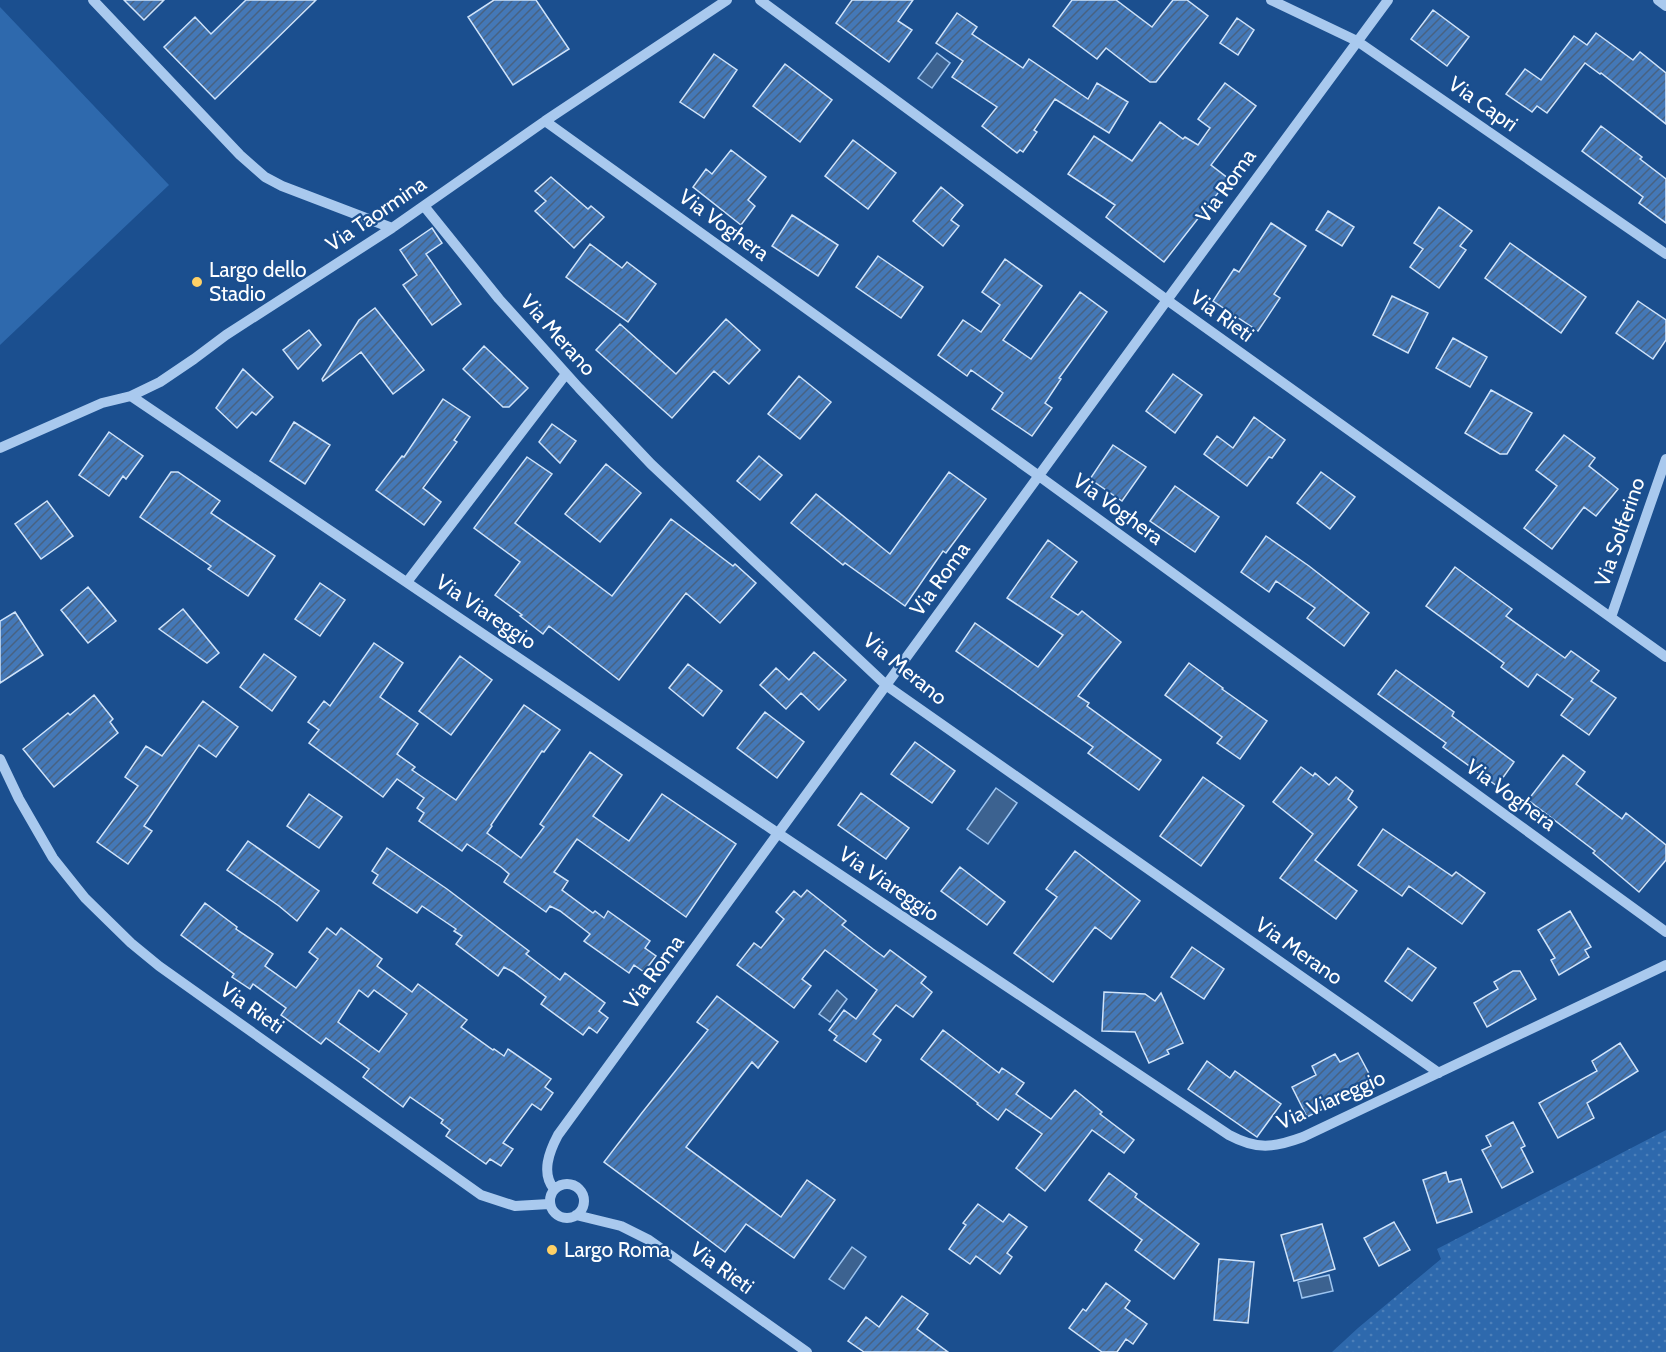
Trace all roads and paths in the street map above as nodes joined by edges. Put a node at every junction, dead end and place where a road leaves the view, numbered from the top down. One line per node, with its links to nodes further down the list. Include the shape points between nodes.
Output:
1 (93, 0): 11 (street, via 265,177)
2 (727, 0): 9 (street, Via Taormina)
3 (760, 0): 13 (street, Via Rieti)
4 (1271, 0): 8 (street, Via Capri)
5 (1388, 0): 8 (street, Via Roma)
6 (1658, 0): 7 (street)
7 (1666, 6)
8 (1357, 41): 12 (street, Via Capri); 13 (street, Via Roma)
9 (545, 121): 10 (street, Via Taormina); 18 (street, Via Voghera)
10 (424, 207): 11 (street, Via Taormina); 14 (street, Via Merano)
11 (392, 228): 15 (street, Via Taormina, via 160,382)
12 (1666, 254)
13 (1167, 300): 18 (street, Via Roma); 20 (street, Via Rieti)
14 (566, 374): 19 (street); 22 (street, Via Merano, via 651,464)
15 (131, 396): 16 (street, Via Taormina, via 102,403); 19 (street, Via Viareggio)
16 (0, 448)
17 (1666, 459): 20 (street, Via Solferino)
18 (1039, 476): 22 (street, Via Roma); 25 (street, Via Voghera)
19 (407, 582): 24 (street, Via Viareggio)
20 (1611, 617): 21 (street, Via Rieti)
21 (1666, 657)
22 (887, 686): 24 (street, Via Roma); 27 (street, Via Merano)
23 (0, 759): 29 (street, Via Rieti, via 53,858 85,898 145,955 481,1195 515,1206)
24 (779, 834): 27 (street, Via Viareggio, via 1229,1135 1250,1145 1269,1147 1290,1142); 28 (street, Via Roma, via 558,1135 547,1166 548,1181)
25 (1666, 932)
26 (1666, 965): 27 (street, Via Viareggio)
27 (1439, 1073)
28 (554, 1188): 29 (street); 30 (street, via 570,1184 579,1189 584,1200)
29 (549, 1204): 30 (street, via 555,1214 571,1218)
30 (576, 1215): 31 (street, Via Rieti, via 621,1226 650,1240)
31 (807, 1352)

